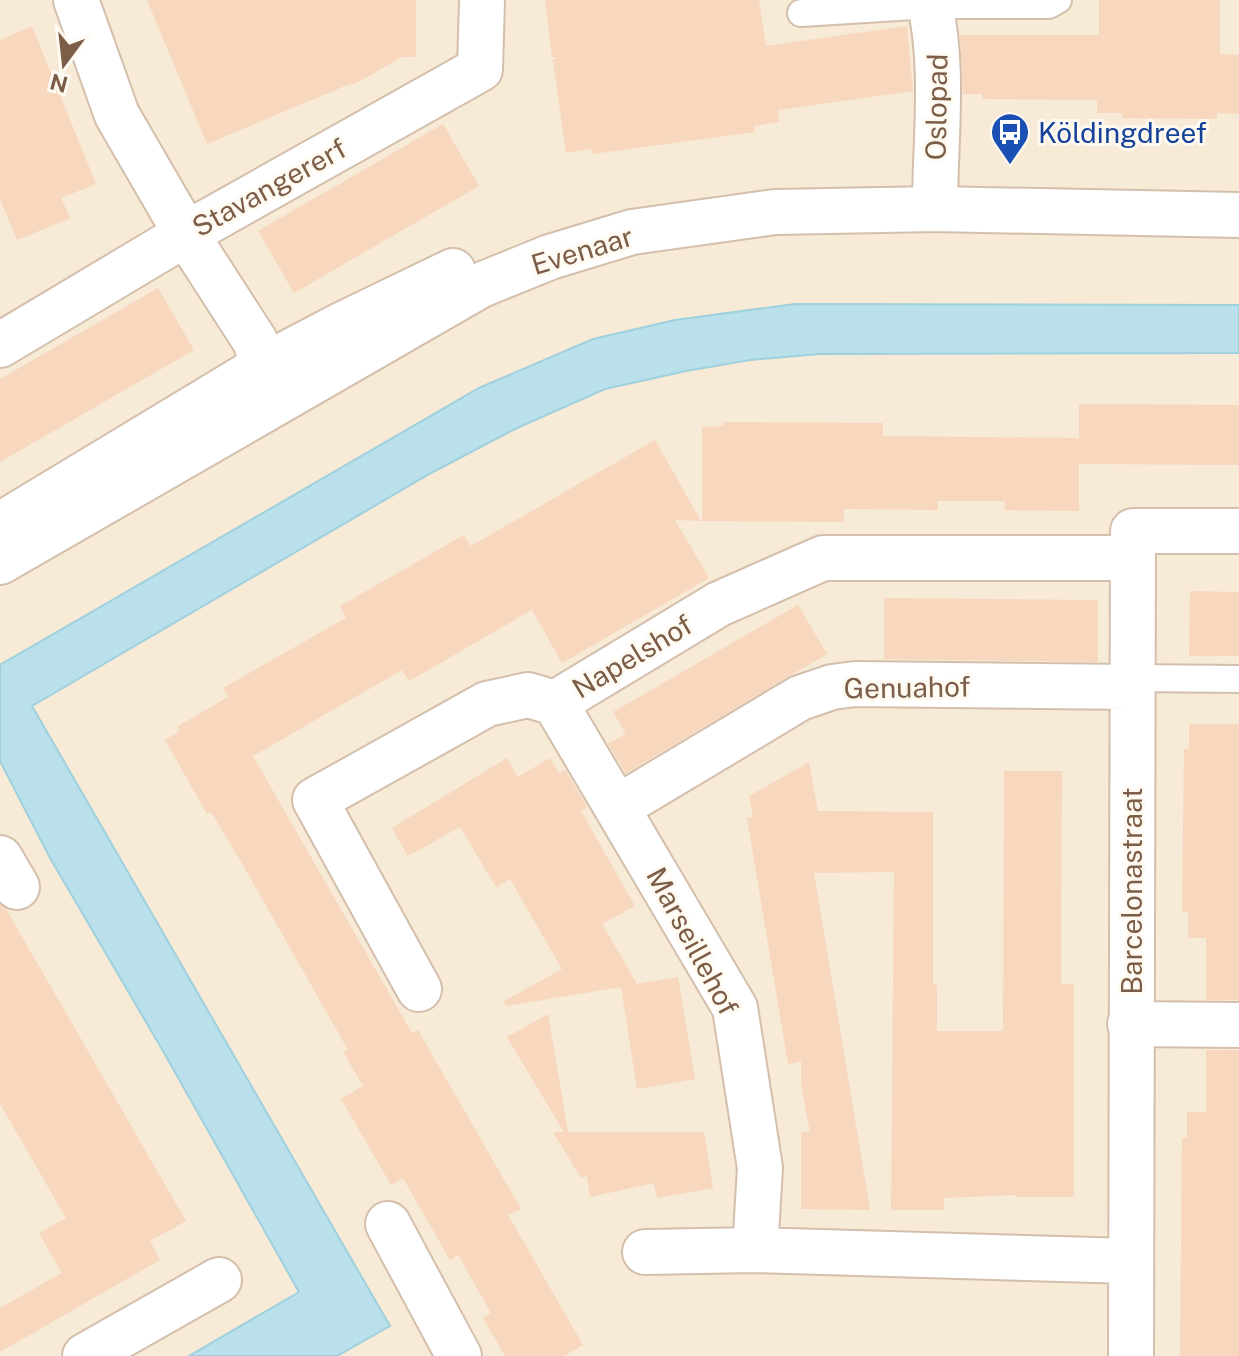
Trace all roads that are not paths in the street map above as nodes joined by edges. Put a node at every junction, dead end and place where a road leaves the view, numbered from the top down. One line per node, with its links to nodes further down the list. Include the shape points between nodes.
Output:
1 (76, 0): 9 (street, via 117,115)
2 (482, 0): 9 (street, Stavangererf, via 480,69)
3 (1058, 0): 4 (lane, via 1049,5)
4 (930, 3): 5 (lane); 7 (street, Oslopad, via 937,28)
5 (801, 13)
6 (1239, 184): 7 (street, Evenaar)
7 (935, 196): 8 (street, Evenaar); 11 (street, Evenaar, via 632,232 550,257)
8 (1239, 215)
9 (186, 234): 10 (street, Stavangererf); 11 (street)
10 (0, 345)
11 (267, 369): 12 (street, Evenaar); 15 (street, Evenaar)
12 (0, 525)
13 (1239, 531): 14 (street, Barcelonastraat, via 1133,531)
14 (1133, 558): 17 (street, Barcelonastraat); 18 (street, Napelshof, via 823,558 719,604)
15 (0, 562)
16 (1239, 679): 17 (lane)
17 (1132, 683): 19 (street, Genuahof, via 832,687 800,698); 21 (street, Barcelonastraat)
18 (555, 703): 19 (street, Marseillehof); 20 (street, Napelshof, via 528,695 487,704 315,800)
19 (618, 807): 24 (street, Marseillehof, via 735,1008 760,1168)
20 (419, 989)
21 (1130, 1024): 22 (street); 26 (street, Barcelonastraat)
22 (1239, 1025)
23 (388, 1224): 29 (street)
24 (755, 1250): 25 (street); 26 (street)
25 (645, 1252)
26 (1130, 1261): 30 (street, Barcelonastraat)
27 (219, 1280): 28 (street)
28 (85, 1356)
29 (459, 1356)
30 (1131, 1356)

